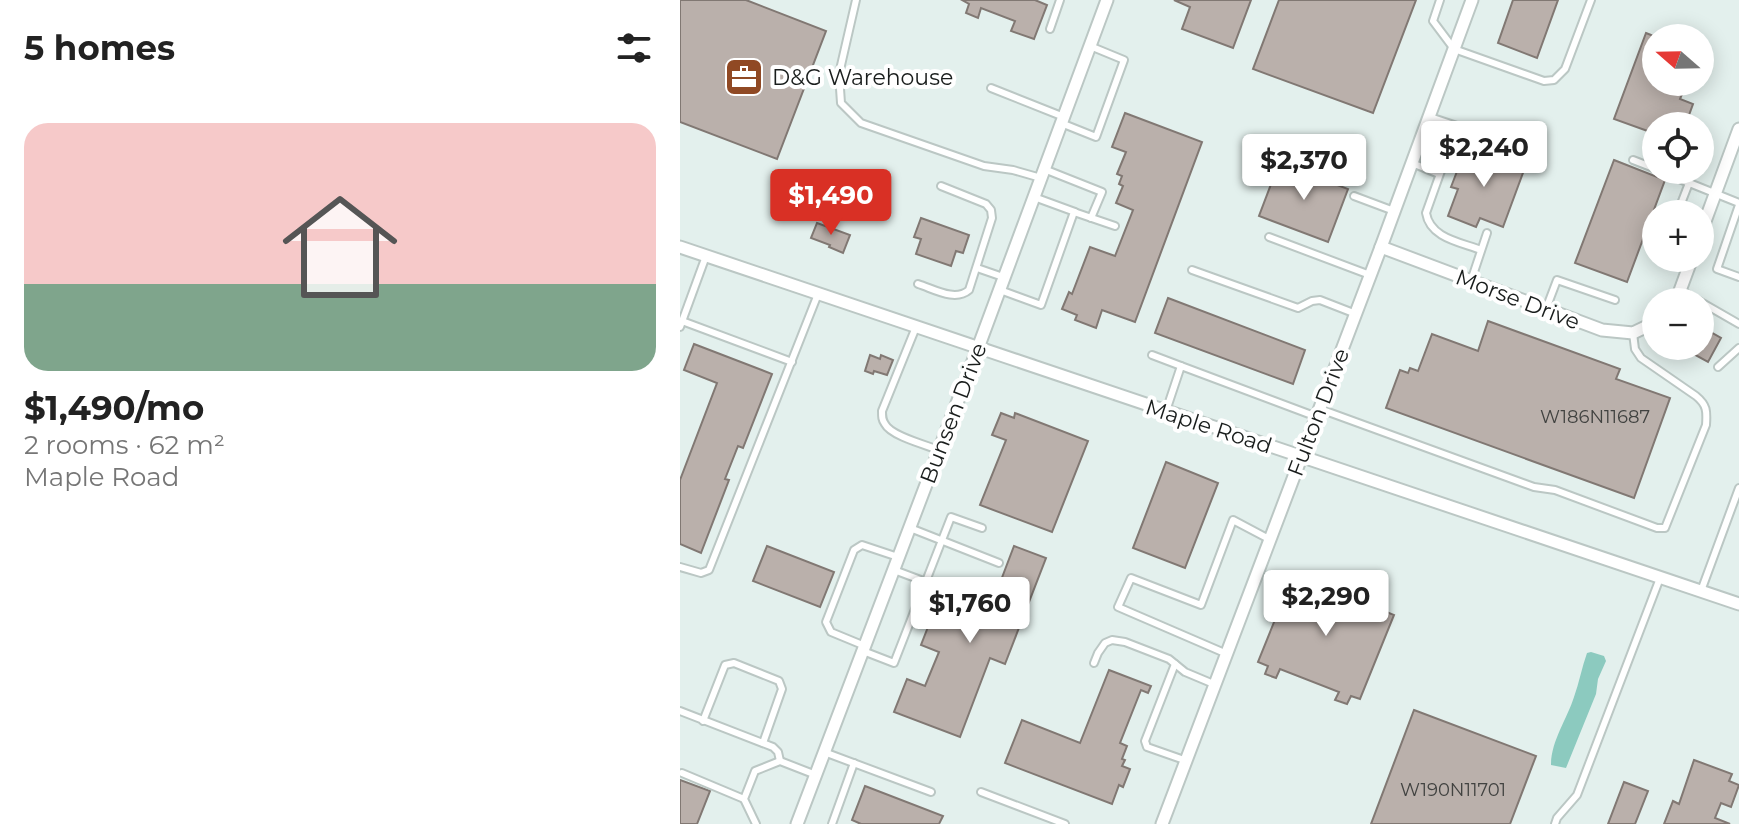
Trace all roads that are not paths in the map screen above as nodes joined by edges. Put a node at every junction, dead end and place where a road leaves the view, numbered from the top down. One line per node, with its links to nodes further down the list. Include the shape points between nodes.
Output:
1 (856, 0): 19 (lane, via 839,74 841,103 861,123 984,166)
2 (1060, 0): 7 (lane)
3 (1107, 0): 8 (street, Bunsen Drive)
4 (1440, 0): 9 (lane, via 1433,21)
5 (1472, 0): 9 (street, Fulton Drive)
6 (1591, 0): 9 (lane, via 1565,69 1554,80)
7 (1050, 29)
8 (1090, 46): 12 (street, Bunsen Drive); 12 (lane, via 1124,60 1096,137)
9 (1454, 49): 11 (street, Fulton Drive)
10 (991, 88): 12 (lane)
11 (1429, 116): 13 (lane); 17 (street, Fulton Drive)
12 (1062, 120): 19 (street, Bunsen Drive)
13 (1457, 126): 15 (lane); 20 (lane)
14 (1739, 129): 23 (street)
15 (1520, 150)
16 (1633, 160): 18 (lane)
17 (1412, 163): 20 (lane); 28 (street, Fulton Drive)
18 (1642, 164)
19 (1042, 174): 25 (street, Bunsen Drive); 30 (lane, via 1102,192)
20 (1439, 174): 36 (lane, via 1426,213 1428,223 1439,234)
21 (1691, 184): 23 (lane)
22 (941, 186): 38 (lane, via 991,210)
23 (1715, 194): 26 (street); 27 (lane)
24 (1354, 196): 28 (lane)
25 (1034, 197): 29 (lane); 41 (street, Bunsen Drive)
26 (1713, 200)
27 (1739, 204): 42 (lane, via 1717,269)
28 (1394, 211): 35 (street, Fulton Drive)
29 (1076, 213): 30 (lane); 45 (lane, via 1041,305)
30 (1091, 218): 31 (lane)
31 (1115, 226)
32 (1487, 233): 36 (lane)
33 (1269, 237): 40 (lane)
34 (680, 247): 37 (street, Maple Road)
35 (1381, 247): 40 (street, Fulton Drive); 43 (street, Morse Drive)
36 (1481, 250): 43 (lane)
37 (706, 256): 46 (street, Maple Road); 51 (lane)
38 (977, 268): 41 (lane); 44 (lane, via 963,295)
39 (1192, 270): 50 (lane, via 1298,308 1320,300)
40 (1370, 275): 50 (street, Fulton Drive)
41 (1004, 277): 45 (street, Bunsen Drive)
42 (1739, 277)
43 (1471, 281): 48 (street, Morse Drive)
44 (918, 284)
45 (1000, 290): 56 (street, Bunsen Drive)
46 (818, 294): 53 (street, Maple Road); 59 (lane)
47 (1615, 300): 48 (lane, via 1557,280)
48 (1546, 309): 55 (street, Morse Drive, via 1602,330)
49 (1714, 310): 52 (lane)
50 (1356, 314): 63 (street, Fulton Drive)
51 (681, 324): 59 (lane)
52 (1739, 324)
53 (916, 327): 56 (street, Maple Road); 64 (lane, via 882,411 883,421 895,433)
54 (1642, 329): 55 (street)
55 (1633, 333): 63 (lane, via 1641,358 1705,403 1707,412 1665,528)
56 (978, 348): 62 (street, Maple Road); 64 (street, Bunsen Drive)
57 (1739, 348): 61 (lane)
58 (1152, 355): 60 (lane)
59 (792, 362): 73 (lane, via 709,570)
60 (1181, 366): 62 (lane); 63 (lane)
61 (1718, 367)
62 (1166, 411): 65 (street, Maple Road)
63 (1318, 413): 65 (street, Fulton Drive)
64 (939, 450): 67 (street, Bunsen Drive)
65 (1302, 456): 69 (street, Fulton Drive); 75 (street, Maple Road)
66 (1739, 488): 77 (lane)
67 (910, 528): 70 (lane); 71 (street, Bunsen Drive)
68 (982, 528): 70 (lane, via 951,517)
69 (1271, 540): 80 (street, Fulton Drive); 80 (lane, via 1233,520 1201,605 1131,578 1118,607)
70 (941, 541): 72 (lane); 76 (lane)
71 (898, 557): 74 (street, Bunsen Drive); 79 (lane, via 862,545 854,550 826,622 831,632)
72 (999, 563)
73 (680, 567)
74 (894, 570): 76 (lane); 79 (street, Bunsen Drive)
75 (1660, 577): 77 (street, Maple Road); 101 (lane, via 1577,795)
76 (926, 582): 79 (lane, via 894,663)
77 (1701, 591): 78 (street, Maple Road)
78 (1739, 604)
79 (864, 648): 87 (street, Bunsen Drive)
80 (1227, 654): 83 (street, Fulton Drive)
81 (1094, 663): 82 (lane, via 1112,640)
82 (1175, 664): 83 (lane); 89 (lane, via 1145,741 1147,747)
83 (1216, 685): 89 (street, Fulton Drive)
84 (680, 711): 85 (lane)
85 (703, 721): 86 (lane); 86 (lane, via 725,665 734,663 779,681 782,689)
86 (763, 743): 88 (lane, via 778,752)
87 (824, 752): 90 (lane); 92 (street, Bunsen Drive)
88 (780, 761): 92 (lane); 95 (lane, via 755,771)
89 (1187, 761): 100 (street, Fulton Drive)
90 (854, 763): 93 (lane); 98 (lane)
91 (682, 773): 95 (lane)
92 (816, 775): 97 (street, Bunsen Drive)
93 (931, 792)
94 (981, 792): 99 (lane)
95 (744, 799): 96 (lane)
96 (756, 824)
97 (797, 824)
98 (832, 824)
99 (1065, 824)
100 (1162, 824)
101 (1555, 824)

